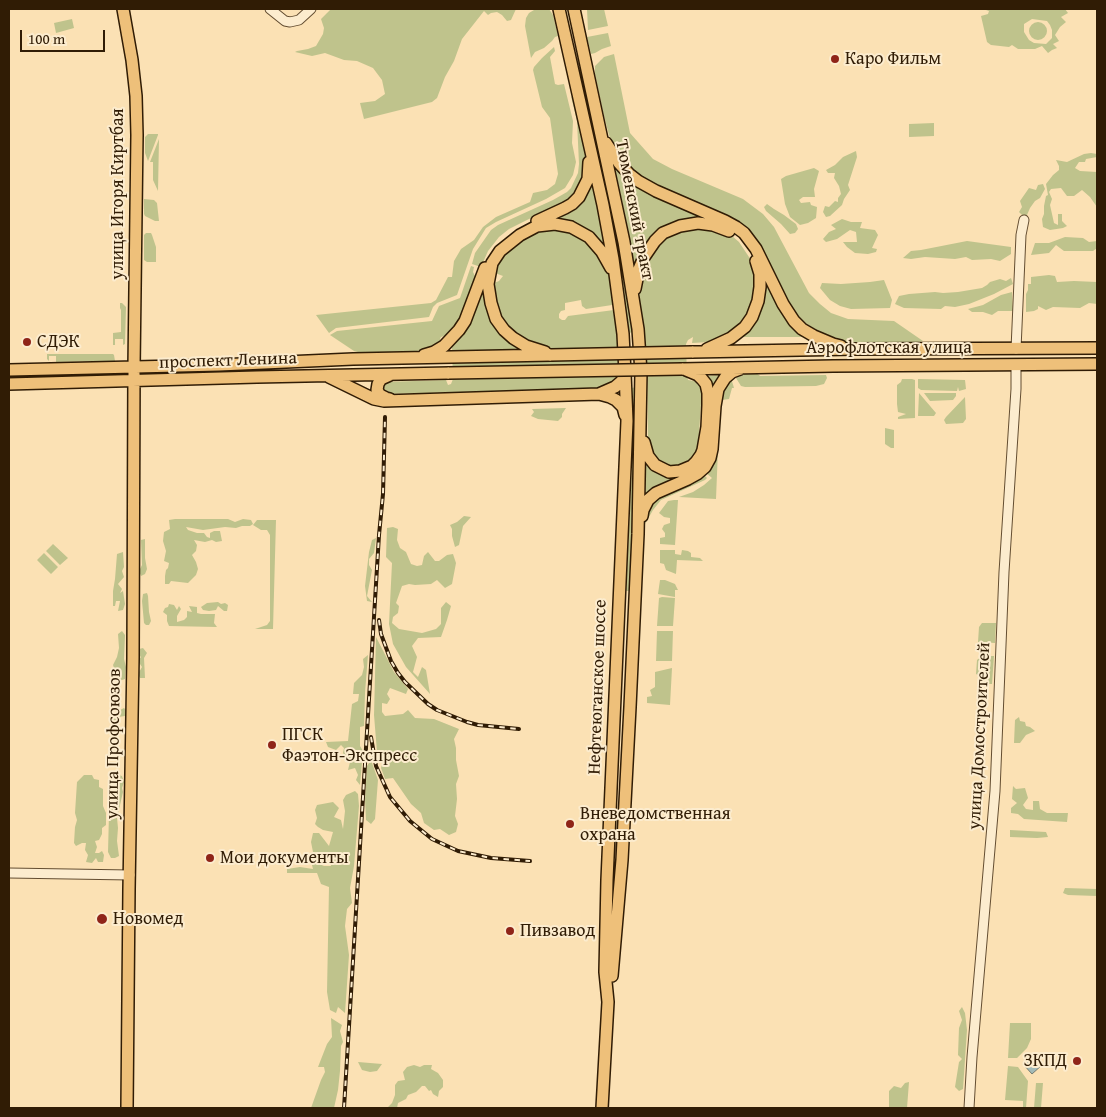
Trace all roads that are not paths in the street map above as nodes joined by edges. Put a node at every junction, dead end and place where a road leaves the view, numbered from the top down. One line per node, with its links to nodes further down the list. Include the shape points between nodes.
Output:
1 (123, 9): 20 (main road, улица Игоря Киртбая, via 136,96)
2 (270, 9): 3 (street, via 290,22 299,20)
3 (311, 9)
4 (559, 9): 7 (main road, Тюменский тракт)
5 (574, 9): 6 (main road, Тюменский тракт)
6 (599, 124): 11 (main road, Тюменский тракт); 13 (main road, via 614,156 638,181 744,233 756,249 782,304 802,329 833,344)
7 (589, 145): 9 (main road, via 588,180 579,197 566,208 504,238 488,257); 10 (main road, Тюменский тракт, via 603,205)
8 (1024, 220): 14 (street)
9 (487, 269): 10 (main road, via 500,250 520,234 544,224 566,226 582,232 599,247 613,273); 15 (main road, via 465,321); 17 (main road, via 491,303 504,330 526,346)
10 (618, 298): 25 (main road, Тюменский тракт)
11 (634, 301): 16 (main road, via 641,262 663,233 680,226 702,223 724,228 739,238 750,250 760,274 760,294 754,312 745,327 731,338); 33 (main road, Тюменский тракт, via 640,357)
12 (1097, 348): 14 (main road, Аэрофлотская улица)
13 (855, 349): 14 (main road, Аэрофлотская улица); 16 (main road, Аэрофлотская улица)
14 (1016, 349): 19 (main road)
15 (446, 351): 17 (main road); 20 (main road, проспект Ленина, via 407,358)
16 (692, 352): 17 (main road, bridge)
17 (551, 355)
18 (1097, 364): 19 (main road, Аэрофлотская улица)
19 (1016, 365): 21 (main road, Аэрофлотская улица); 40 (street, улица Домостроителей, via 994,791)
20 (134, 367): 22 (main road, проспект Ленина); 28 (main road, улица Игоря Киртбая)
21 (754, 367): 23 (main road, Аэрофлотская улица); 34 (main road, via 732,372 725,378 718,389 712,450 705,467 648,500)
22 (9, 370)
23 (689, 370): 24 (main road, Аэрофлотская улица, bridge); 33 (main road, via 706,384 708,405 703,450 696,462 684,470 673,472 655,465 648,456)
24 (449, 373): 26 (main road, проспект Ленина)
25 (625, 373): 30 (main road, via 615,387); 32 (main road, Нефтеюганское шоссе)
26 (391, 374): 27 (main road, проспект Ленина); 31 (main road, via 381,379 377,390 386,398)
27 (325, 375): 28 (main road, проспект Ленина); 31 (main road, via 374,399)
28 (134, 380): 29 (main road, проспект Ленина); 36 (main road, улица Профсоюзов)
29 (9, 384)
30 (599, 394): 31 (main road); 32 (main road, via 616,400)
31 (400, 400)
32 (627, 421): 37 (main road, Нефтеюганское шоссе, via 607,880)
33 (641, 421): 34 (main road, Нефтеюганское шоссе)
34 (638, 534): 37 (main road, Нефтеюганское шоссе, via 622,860)
35 (9, 874): 36 (street)
36 (130, 876): 38 (main road, улица Профсоюзов)
37 (608, 1002): 39 (main road, Нефтеюганское шоссе)
38 (127, 1108)
39 (602, 1108)
40 (969, 1108)

